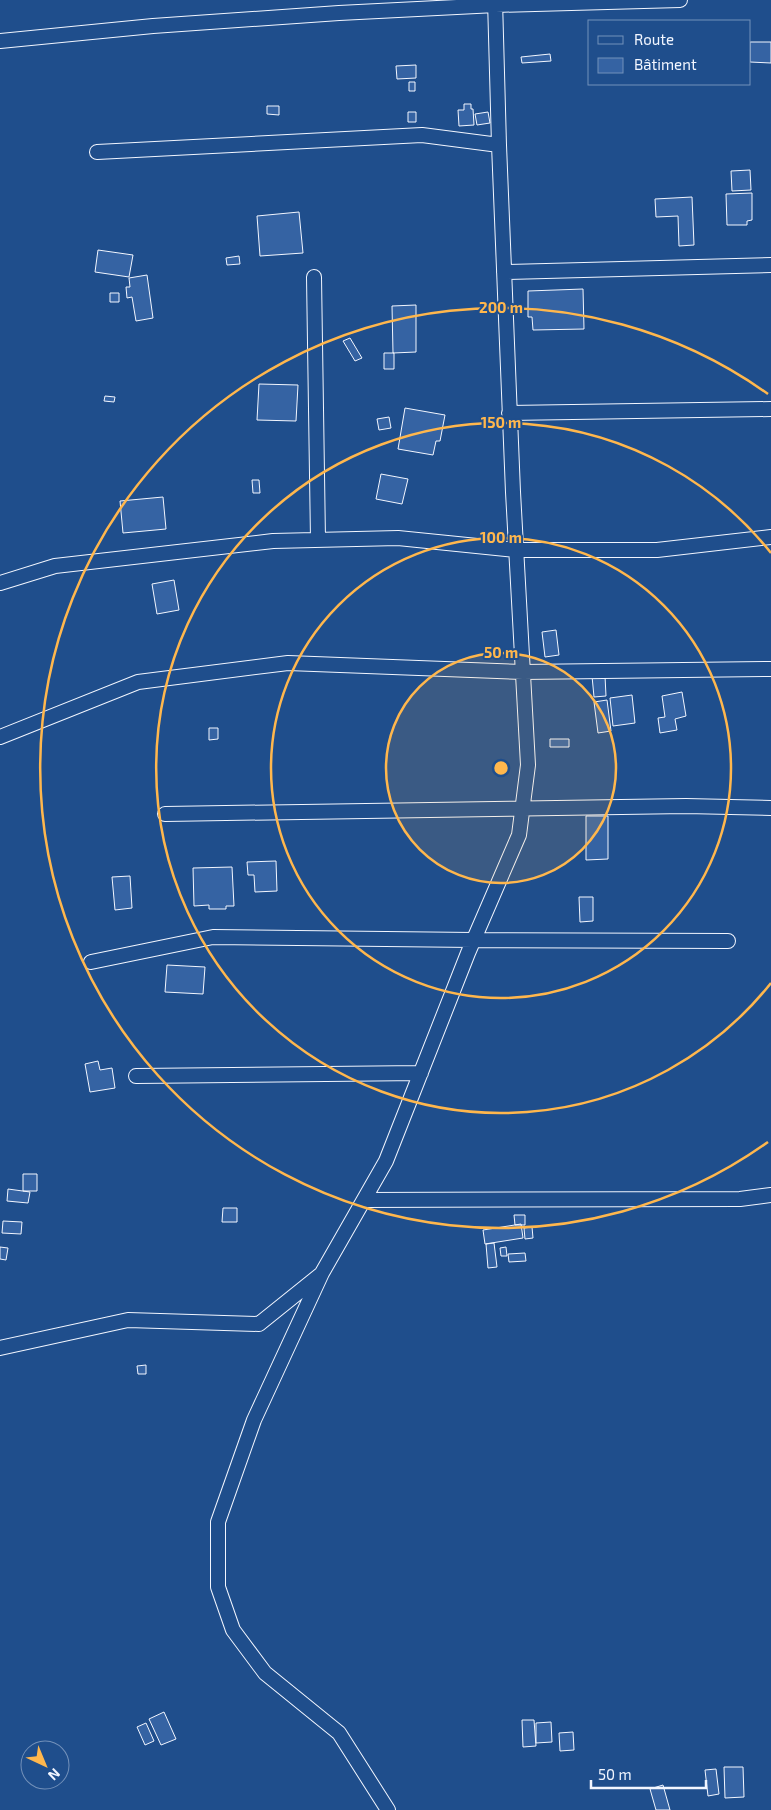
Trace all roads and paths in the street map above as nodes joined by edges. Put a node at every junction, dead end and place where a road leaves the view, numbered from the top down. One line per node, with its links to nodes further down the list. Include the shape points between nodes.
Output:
1 (680, 0): 2 (street)
2 (496, 3): 3 (street, via 153,26); 4 (street)
3 (0, 41)
4 (499, 145): 5 (street, via 422,135); 7 (street)
5 (97, 152)
6 (771, 265): 7 (street)
7 (504, 272): 10 (street)
8 (314, 277): 12 (street)
9 (771, 409): 10 (street)
10 (509, 412): 13 (street)
11 (771, 538): 13 (street, via 657,550)
12 (318, 540): 13 (street, via 398,538); 14 (street, via 273,541 55,566)
13 (516, 550): 16 (street)
14 (0, 583)
15 (771, 669): 16 (street)
16 (523, 672): 17 (street, via 278,664 138,682); 18 (street, via 528,766)
17 (0, 737)
18 (522, 808): 19 (street); 20 (street); 21 (street, via 519,835)
19 (771, 808)
20 (165, 814)
21 (473, 940): 22 (street); 23 (street, via 213,937); 24 (street)
22 (728, 941)
23 (91, 962)
24 (421, 1073): 25 (street); 27 (street, via 386,1161)
25 (136, 1076)
26 (771, 1195): 27 (street, via 740,1198)
27 (364, 1200): 28 (street)
28 (322, 1273): 29 (street, via 259,1324 128,1320); 30 (street, via 254,1420 218,1522 218,1587 233,1630 265,1673 339,1733)
29 (0, 1348)
30 (388, 1810)

